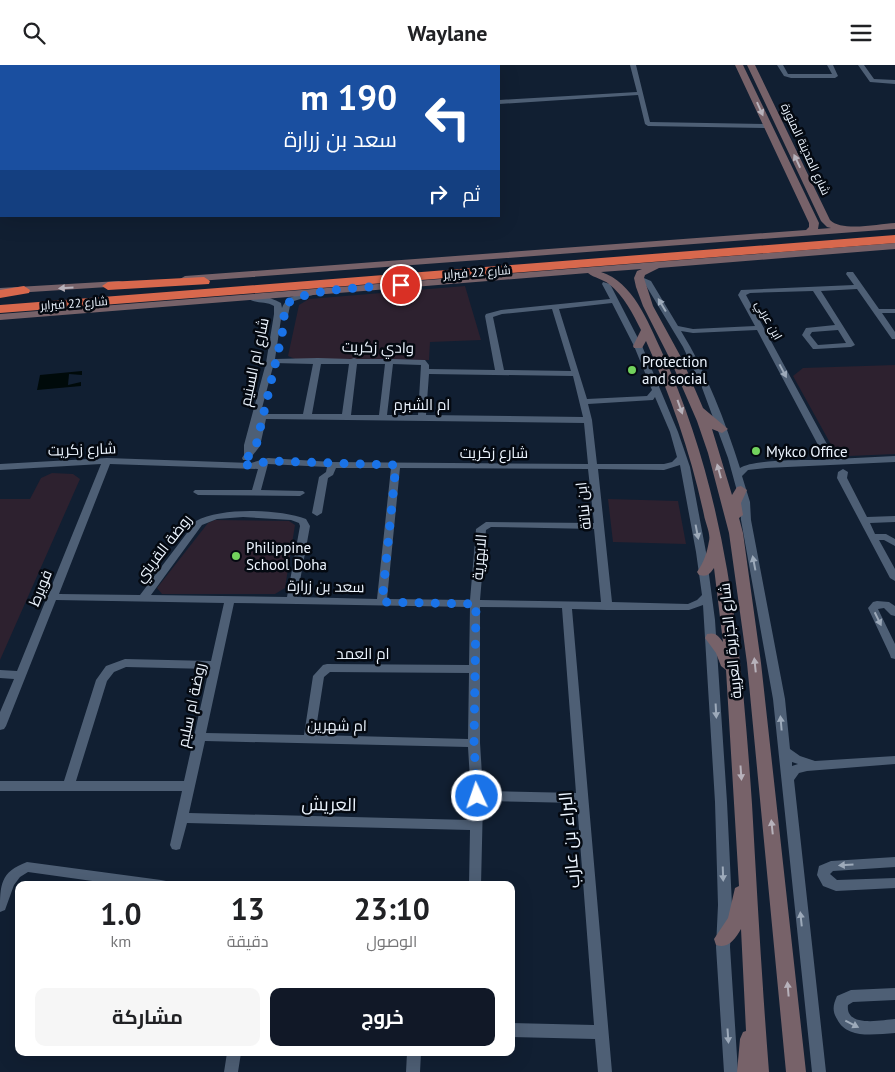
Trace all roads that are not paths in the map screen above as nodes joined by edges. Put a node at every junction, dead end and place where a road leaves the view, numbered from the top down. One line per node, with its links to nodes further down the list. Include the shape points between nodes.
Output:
1 (633, 65): 8 (street)
2 (739, 65): 10 (main road, شارع المدينة المنورة, one-way to 10)
3 (751, 65): 12 (main road, شارع المدينة المنورة, one-way to 3)
4 (780, 65): 5 (street, via 791,76 835,76)
5 (830, 65)
6 (861, 65): 7 (street, via 872,81)
7 (895, 82)
8 (640, 93): 9 (street); 10 (street, via 648,123 652,125)
9 (500, 102)
10 (767, 126): 11 (main road, شارع المدينة المنورة)
11 (785, 165): 12 (main road, via 795,174 807,197); 15 (main road, شارع المدينة المنورة, via 814,223 814,228)
12 (815, 199): 14 (main road, شارع المدينة المنورة, via 827,223)
13 (895, 226): 14 (main road, شارع 22 فبراير)
14 (850, 229): 15 (main road, شارع 22 فبراير)
15 (808, 233): 26 (main road, شارع 22 فبراير)
16 (895, 233): 23 (highway, شارع 22 فبراير)
17 (895, 239): 38 (highway, شارع 22 فبراير)
18 (895, 246): 19 (highway)
19 (795, 253): 20 (main road, شارع 22 فبراير)
20 (671, 264): 21 (main road, شارع 22 فبراير); 24 (main road, via 647,269)
21 (567, 272): 30 (main road, شارع 22 فبراير); 35 (main road, شارع الجزيرة العربية, via 606,276)
22 (850, 274): 27 (street)
23 (339, 275): 26 (highway); 34 (highway, شارع 22 فبراير)
24 (640, 278): 36 (main road, شارع الجزيرة العربية); 47 (street, one-way to 24, via 648,283)
25 (606, 284): 33 (street, شارع الجزيرة العربية)
26 (108, 285): 29 (main road, شارع 22 فبراير, one-way to 29)
27 (859, 287): 28 (street, ابن عربي); 40 (street)
28 (816, 289): 44 (street); 45 (street, ابن عربي, via 744,292 743,299)
29 (24, 290): 31 (highway)
30 (325, 291): 32 (main road, شارع 22 فبراير); 53 (street, شارع ام السنيم, via 296,297 286,303)
31 (0, 293)
32 (220, 299): 39 (main road, شارع 22 فبراير); 62 (street, شارع ام السنيم, via 265,299 278,305 277,330)
33 (615, 301): 37 (street); 49 (street, شارع الجزيرة العربية)
34 (0, 302)
35 (631, 303): 36 (main road, via 616,277 618,274 633,277); 46 (main road, شارع الجزيرة العربية)
36 (648, 306): 60 (main road, شارع الجزيرة العربية)
37 (555, 307): 55 (street, via 489,316); 56 (street, ابن نباتة)
38 (0, 309)
39 (106, 309): 42 (highway); 43 (main road, شارع 22 فبراير)
40 (876, 311): 41 (street); 48 (street)
41 (895, 311)
42 (0, 313)
43 (0, 318)
44 (841, 327): 44 (street, via 850,345 816,347 806,335 809,330)
45 (760, 328): 47 (street); 73 (street, ابن عربي, one-way to 73)
46 (646, 330): 49 (main road); 94 (main road, شارع الجزيرة العربية, one-way to 94, via 693,442)
47 (678, 332): 68 (street, via 705,385)
48 (895, 337)
49 (638, 346): 57 (street, شارع الجزيرة العربية)
50 (318, 360): 51 (street, وادي زكريت); 53 (street, وادي زكريت); 63 (street)
51 (354, 360): 52 (street, وادي زكريت); 64 (street)
52 (390, 360): 54 (street, وادي زكريت, via 422,362); 65 (street)
53 (276, 361): 62 (street, شارع ام السنيم)
54 (425, 371): 55 (street); 66 (street, وادي زكريت)
55 (500, 373): 56 (street)
56 (576, 373): 59 (street, ابن نباتة)
57 (656, 391): 58 (street, via 650,398); 61 (street, شارع الجزيرة العربية)
58 (642, 399): 59 (street); 61 (street)
59 (585, 402): 67 (street, ابن نباتة)
60 (697, 404): 68 (main road); 93 (main road, شارع الجزيرة العربية, one-way to 60)
61 (662, 406): 70 (street, شارع الجزيرة العربية)
62 (260, 416): 63 (street, ام الشبرم); 74 (street, شارع ام السنيم, via 256,446)
63 (307, 417): 64 (street, ام الشبرم)
64 (346, 417): 65 (street, ام الشبرم)
65 (383, 417): 66 (street, ام الشبرم)
66 (422, 417): 67 (street, ام الشبرم)
67 (588, 420): 80 (street, ابن نباتة)
68 (722, 429): 69 (street)
69 (732, 458): 78 (street, via 745,464); 83 (street)
70 (682, 459): 81 (street, شارع زكريت); 84 (street, شارع الجزيرة العربية)
71 (895, 459): 73 (street)
72 (106, 461): 74 (street, شارع زكريت); 79 (street, شارع زكريت); 100 (street, فويرط)
73 (832, 462): 78 (street)
74 (242, 465): 75 (street, شارع زكريت)
75 (260, 465): 76 (street, شارع زكريت, via 307,468); 87 (street)
76 (328, 465): 77 (street, شارع زكريت); 89 (street, via 330,473 324,477)
77 (396, 465): 80 (street, شارع زكريت); 104 (street)
78 (766, 465): 83 (street, via 745,468)
79 (0, 467)
80 (593, 467): 81 (street, شارع زكريت); 92 (street, ابن نباتة)
81 (664, 467): 84 (street, شارع زكريت)
82 (842, 472): 91 (street)
83 (737, 475): 85 (street)
84 (687, 476): 97 (street, شارع الجزيرة العربية, one-way to 97)
85 (741, 490): 93 (main road, via 735,503); 122 (street, one-way to 85, via 775,671)
86 (198, 492): 87 (street)
87 (256, 492): 88 (street)
88 (300, 493)
89 (317, 513)
90 (895, 519): 91 (street)
91 (864, 520): 95 (street)
92 (599, 526): 105 (street, الابهرية, via 484,525 481,529); 107 (street, ابن نباتة)
93 (736, 533): 143 (main road, شارع الجزيرة العربية, one-way to 93, via 756,673)
94 (717, 537): 97 (main road, via 712,561); 117 (main road, شارع الجزيرة العربية)
95 (872, 537): 96 (street, via 886,537); 98 (street)
96 (895, 543)
97 (704, 572): 99 (street, شارع الجزيرة العربية)
98 (895, 578)
99 (707, 595): 108 (street, via 701,603); 110 (street, شارع الجزيرة العربية)
100 (52, 597): 101 (street, سعد بن زرارة); 116 (street, فويرط)
101 (144, 597): 102 (street, سعد بن زرارة); 103 (street, روضة القريني, via 205,518 218,515 292,517 303,521 305,526)
102 (230, 599): 103 (street, سعد بن زرارة); 113 (street, روضة ام سليم)
103 (291, 601): 104 (street, سعد بن زرارة)
104 (382, 602): 105 (street, سعد بن زرارة)
105 (476, 604): 106 (street, سعد بن زرارة); 114 (street, الابهرية)
106 (567, 606): 107 (street, سعد بن زرارة); 130 (street, البراء بن عازب)
107 (606, 607): 108 (street, سعد بن زرارة)
108 (689, 607): 110 (street, via 702,612)
109 (895, 613): 112 (street, one-way to 112, via 885,604 877,604 873,608)
110 (710, 620): 111 (street, شارع الجزيرة العربية)
111 (712, 638): 117 (main road); 140 (street, شارع الجزيرة العربية, one-way to 140, via 725,905)
112 (895, 655)
113 (216, 665): 119 (street, روضة ام سليم); 127 (street, via 125,663 104,675)
114 (475, 669): 120 (street, ام العمد, via 327,668 318,676); 121 (street, الابهرية)
115 (0, 674): 116 (street)
116 (20, 675): 118 (street, فويرط)
117 (735, 675): 135 (main road, شارع الجزيرة العربية, one-way to 135)
118 (0, 726)
119 (200, 737): 120 (street, ام شهرين); 128 (street, روضة ام سليم)
120 (309, 739): 121 (street, ام شهرين)
121 (474, 743): 129 (street, الابهرية)
122 (784, 751): 124 (street); 125 (street)
123 (895, 760): 124 (street)
124 (815, 765): 125 (street, via 795,770)
125 (787, 779): 157 (street, one-way to 125)
126 (0, 786): 127 (street)
127 (69, 786): 128 (street)
128 (188, 786): 131 (street, روضة ام سليم)
129 (477, 796): 130 (street); 132 (street, الابهرية)
130 (583, 798): 146 (street, البراء بن عازب)
131 (182, 818): 132 (street, العريش); 133 (street, روضة ام سليم)
132 (476, 825): 137 (street, الابهرية)
133 (176, 845)
134 (895, 862): 138 (street, one-way to 138, via 831,866 823,873 825,880 836,886)
135 (749, 878): 140 (main road, via 742,887 738,919); 142 (main road, شارع الجزيرة العربية)
136 (131, 881): 139 (street, via 27,867 11,875)
137 (475, 881)
138 (895, 883)
139 (0, 906)
140 (723, 939): 152 (street, شارع الجزيرة العربية, one-way to 152)
141 (895, 994): 144 (street, one-way to 144, via 848,997 840,1008 845,1020 857,1027)
142 (754, 1006): 153 (main road); 154 (main road, شارع الجزيرة العربية)
143 (790, 1018): 155 (main road, شارع الجزيرة العربية); 156 (main road)
144 (895, 1026)
145 (515, 1030): 146 (street)
146 (602, 1033): 151 (street, البراء بن عازب)
147 (234, 1056): 149 (street)
148 (414, 1056): 150 (street)
149 (231, 1072)
150 (413, 1072)
151 (605, 1072)
152 (731, 1072)
153 (747, 1072)
154 (759, 1072)
155 (796, 1072)
156 (804, 1072)
157 (818, 1072)

